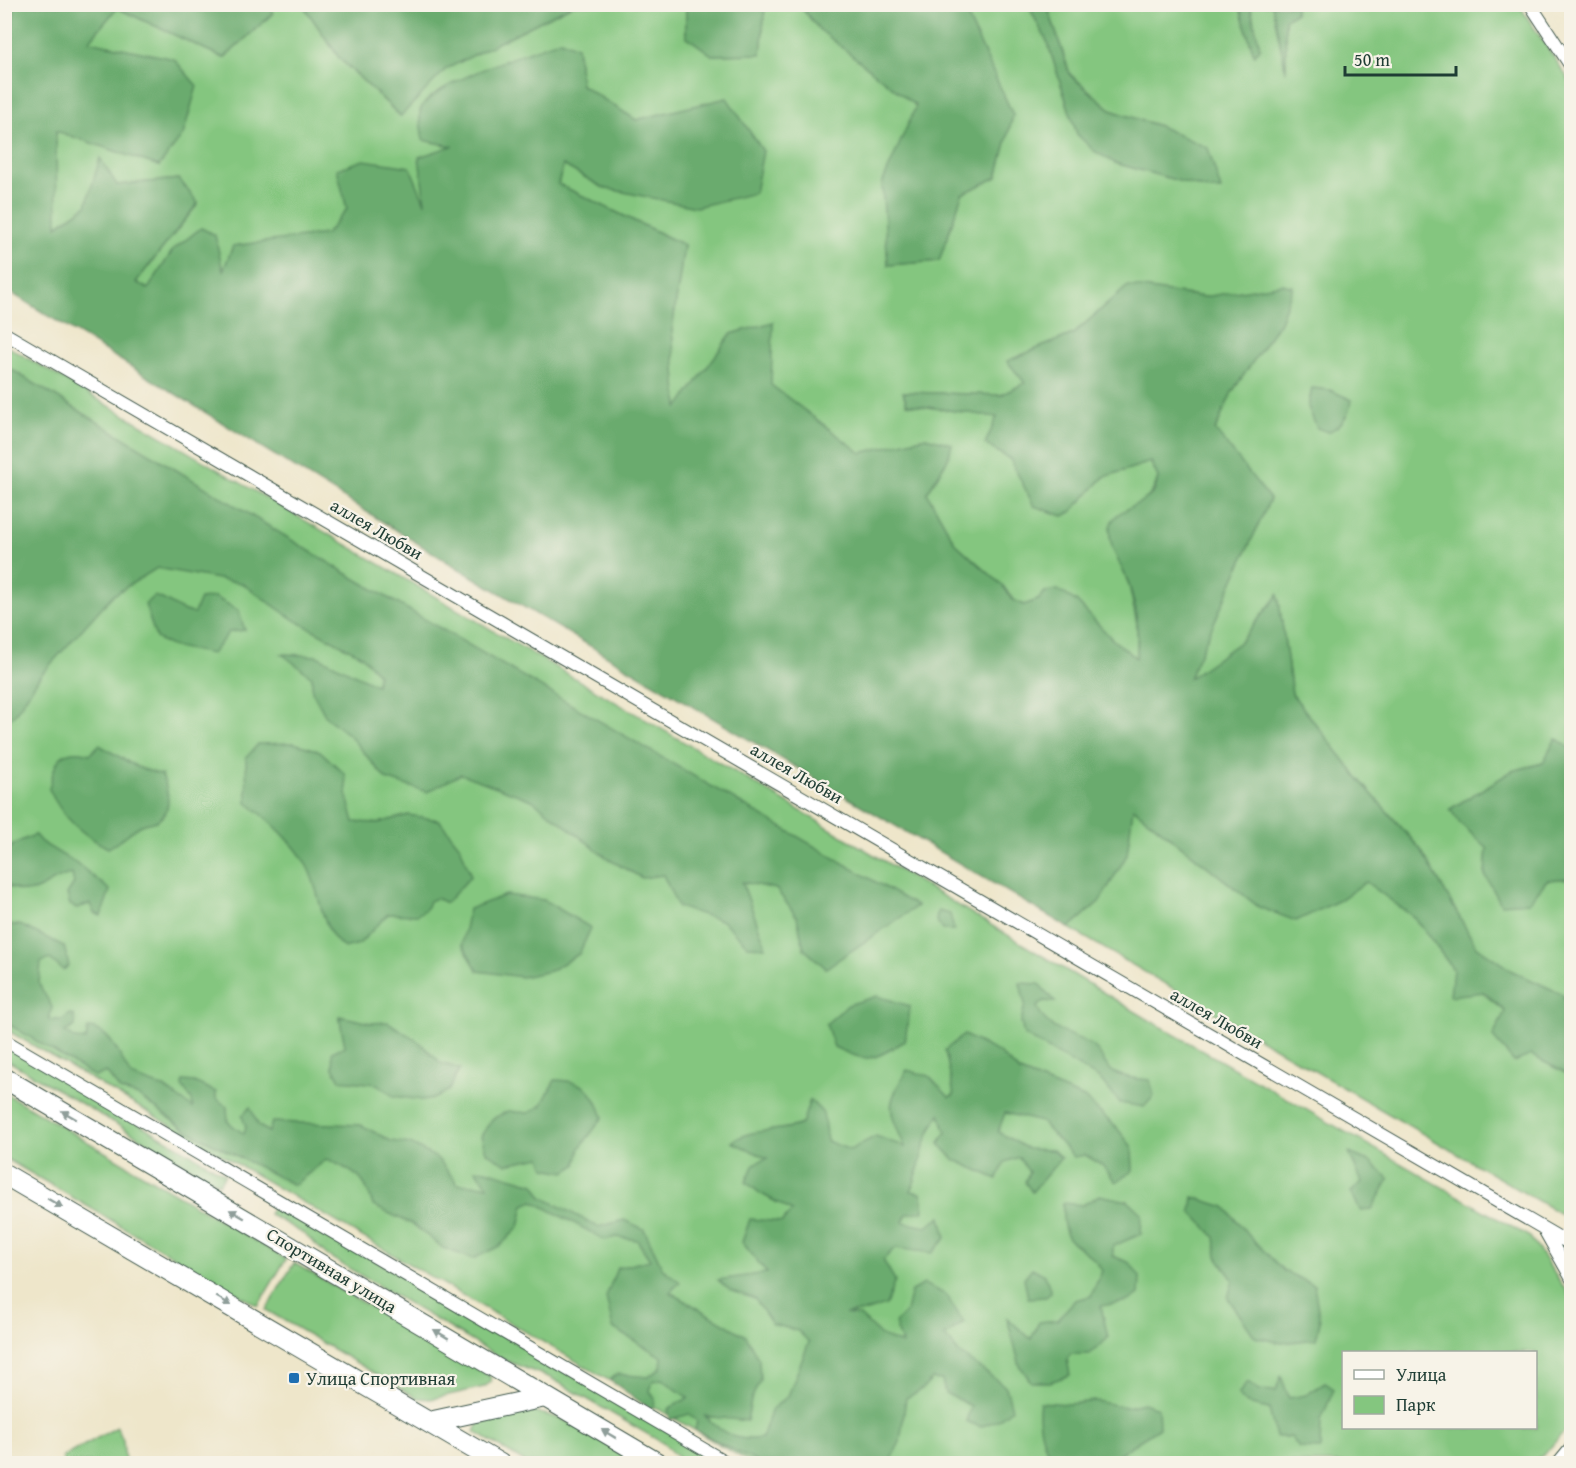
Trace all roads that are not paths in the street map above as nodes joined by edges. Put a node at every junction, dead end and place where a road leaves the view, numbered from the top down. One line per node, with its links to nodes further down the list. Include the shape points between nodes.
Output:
1 (1530, 4): 2 (street)
2 (1572, 68)
3 (4, 333): 7 (street, аллея Любви)
4 (4, 1040): 15 (street)
5 (4, 1078): 10 (main road, Спортивная улица, one-way to 5)
6 (4, 1174): 11 (main road, one-way to 11)
7 (1544, 1230): 8 (street, аллея Любви); 9 (street)
8 (1572, 1245)
9 (1572, 1279)
10 (545, 1396): 11 (main road); 14 (main road, Спортивная улица, one-way to 10)
11 (429, 1422): 13 (main road)
12 (1572, 1447): 16 (street)
13 (500, 1464)
14 (659, 1464)
15 (729, 1464)
16 (1558, 1464)

